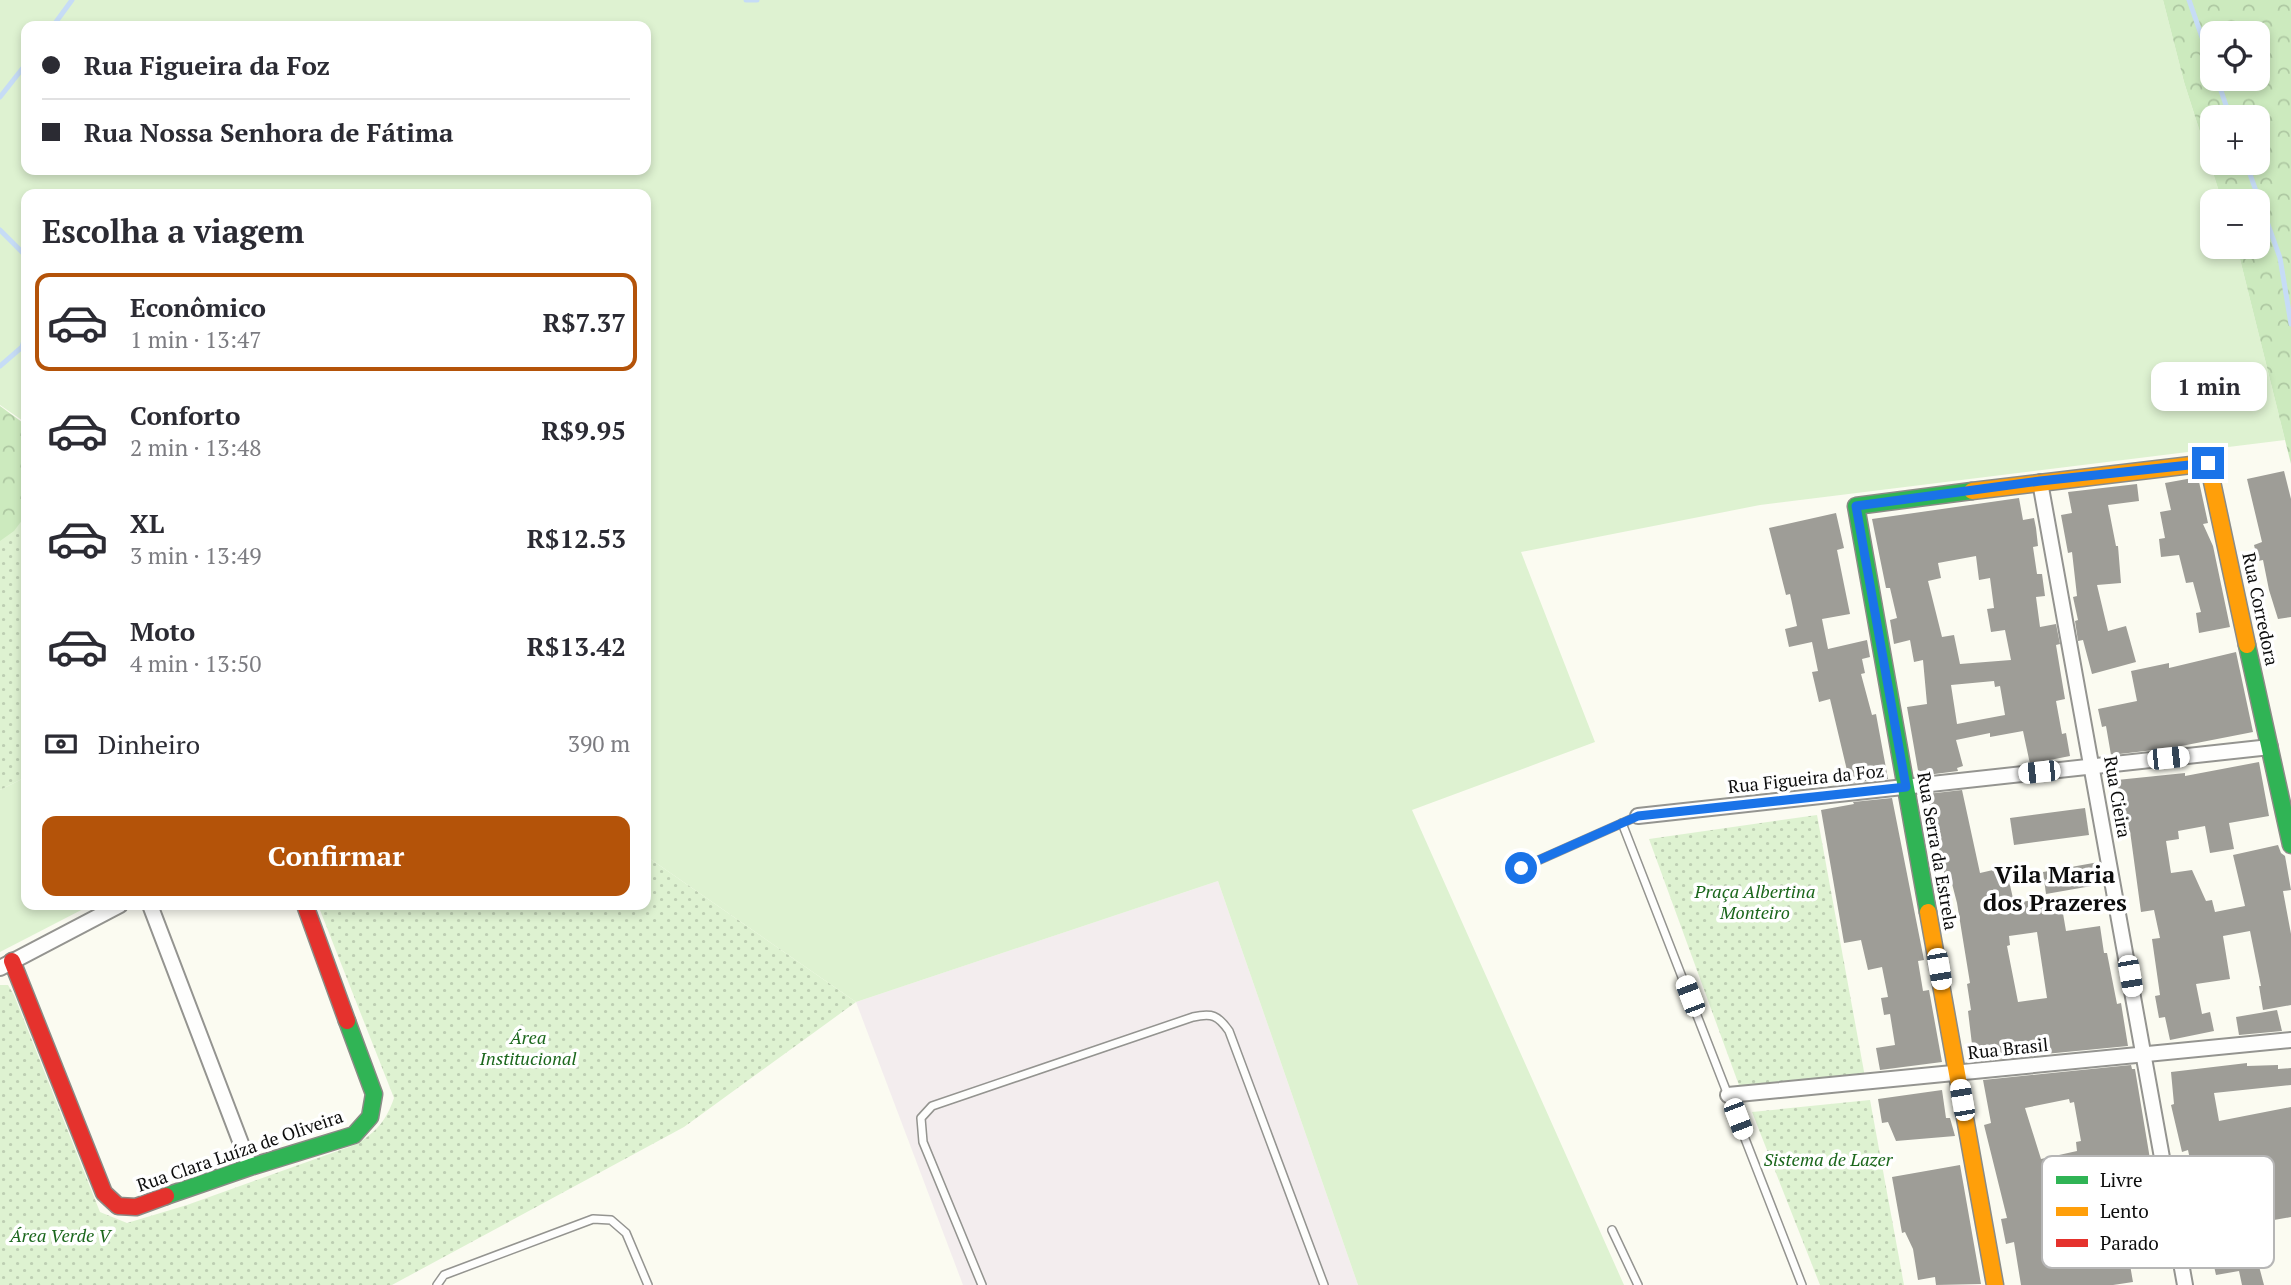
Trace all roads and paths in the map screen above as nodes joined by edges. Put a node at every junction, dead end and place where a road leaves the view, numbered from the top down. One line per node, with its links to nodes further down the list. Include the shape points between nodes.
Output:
1 (2040, 481): 2 (street, Rua Corredora, via 2208,463); 3 (street, Rua Cieira); 4 (street, Rua Serra da Estrela, via 1856,506)
2 (2270, 747): 3 (street, Rua Figueira da Foz); 7 (street, Rua Corredora)
3 (2092, 767): 4 (street, Rua Figueira da Foz); 14 (street, Rua Cieira)
4 (1906, 787): 5 (street, Rua Figueira da Foz); 15 (street, Rua Serra da Estrela)
5 (1638, 816): 6 (lane)
6 (1622, 823): 8 (lane); 16 (lane)
7 (2291, 845)
8 (1521, 868)
9 (110, 910): 12 (street)
10 (152, 910): 18 (street)
11 (307, 910): 18 (street, Rua Clara Luíza de Oliveira, via 374,1094 370,1117 354,1135)
12 (6, 965): 18 (street, Rua Clara Luíza de Oliveira, via 104,1193 118,1206 136,1207)
13 (2291, 1041): 14 (street, Rua Brasil)
14 (2144, 1055): 15 (street, Rua Brasil); 17 (street, Rua Cieira)
15 (1957, 1073): 16 (street, Rua Brasil); 26 (street, Rua Serra da Estrela)
16 (1728, 1096): 25 (lane)
17 (2162, 1156)
18 (250, 1167)
19 (1612, 1230): 24 (lane)
20 (437, 1285): 21 (lane, via 444,1275 593,1219 611,1220 626,1233)
21 (648, 1285)
22 (982, 1285): 23 (lane, via 923,1142 921,1118 932,1106 1209,1014 1220,1018 1229,1031)
23 (1324, 1285)
24 (1638, 1285)
25 (1802, 1285)
26 (1995, 1285)

